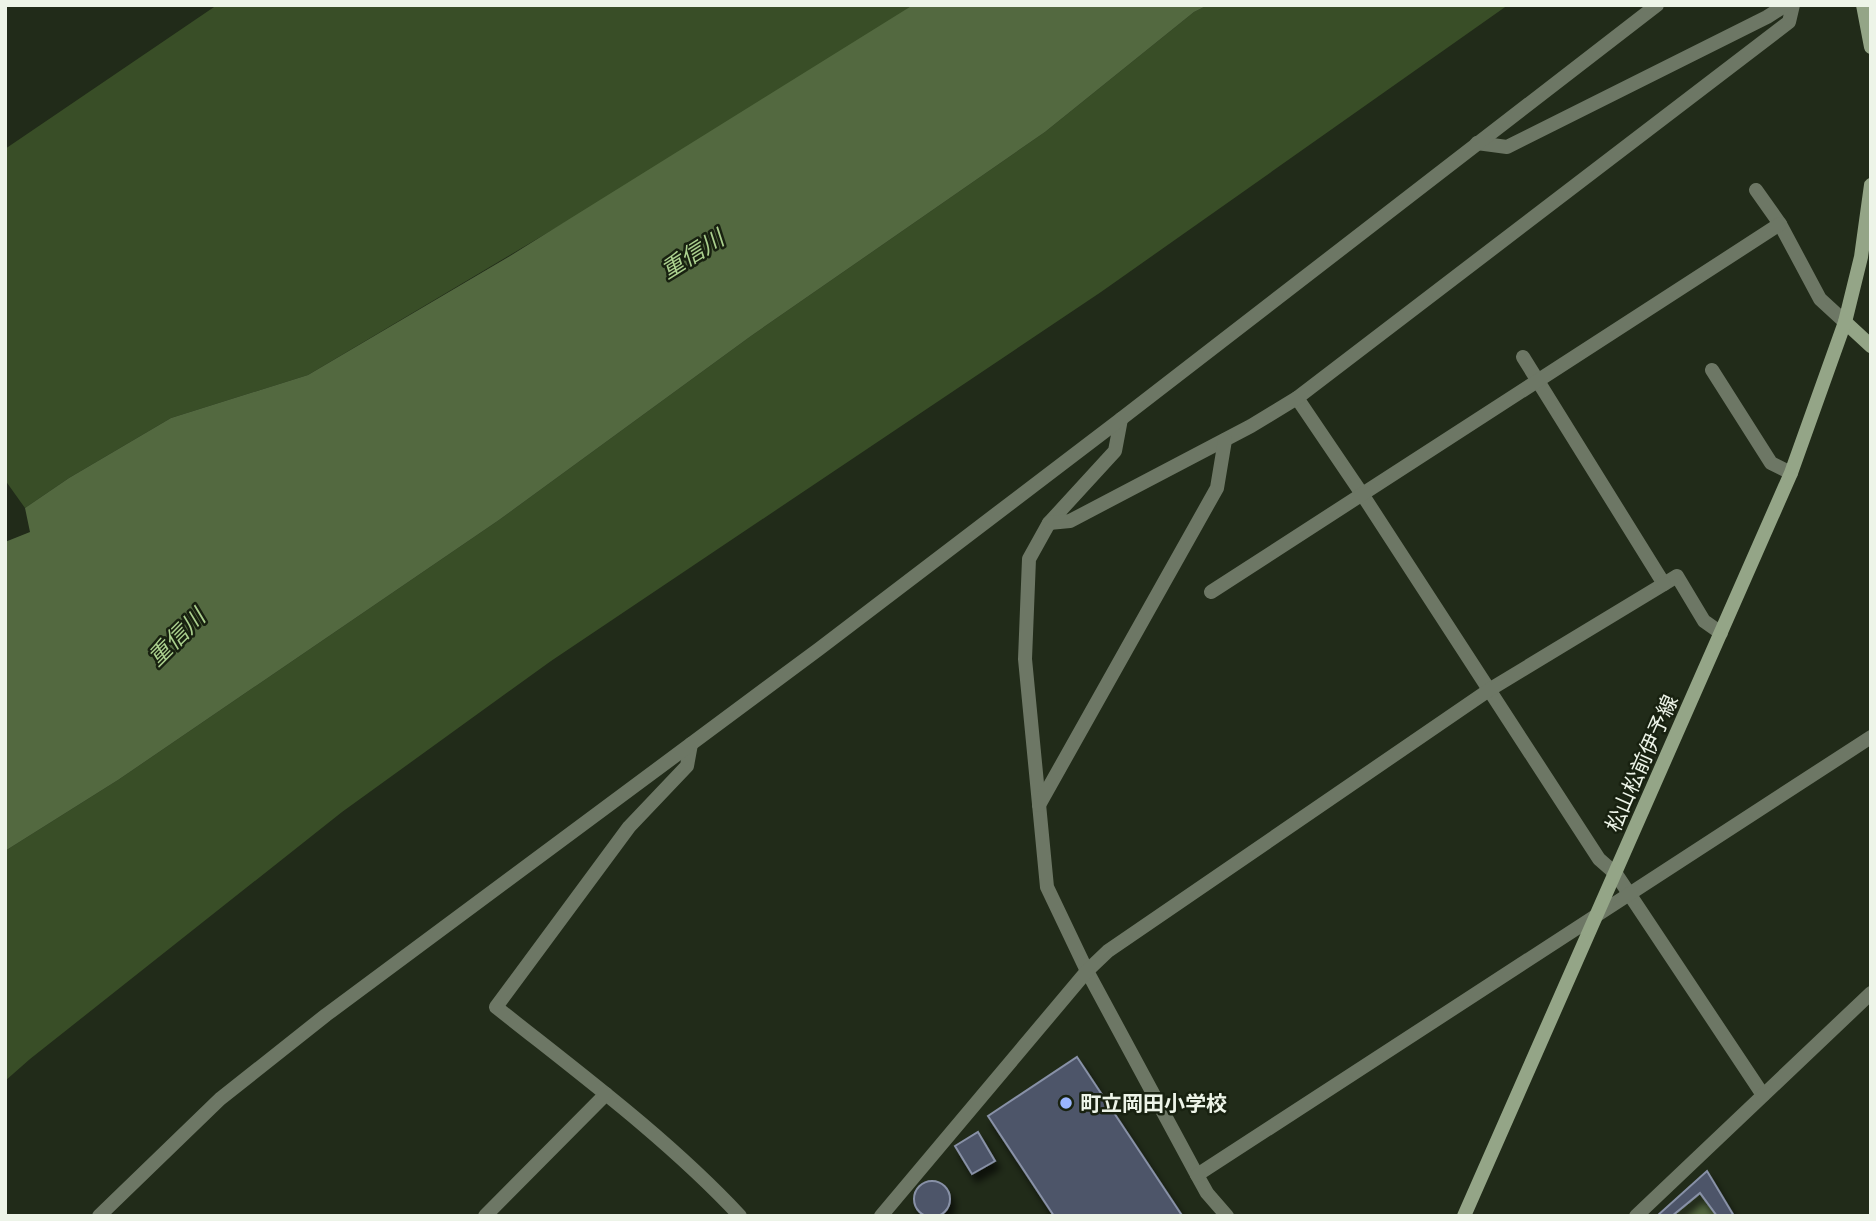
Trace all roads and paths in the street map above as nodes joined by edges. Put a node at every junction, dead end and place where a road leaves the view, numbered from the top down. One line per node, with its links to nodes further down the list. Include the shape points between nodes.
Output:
1 (1657, 5): 6 (street)
2 (1786, 5): 6 (street, via 1507,148)
3 (1793, 5): 15 (street, via 1789,22)
4 (1863, 5): 5 (main road)
5 (1871, 47)
6 (1477, 143): 16 (street)
7 (1871, 185): 10 (main road, 松山松前伊予線, via 1861,257)
8 (1756, 190): 9 (street)
9 (1780, 225): 10 (street, via 1820,299); 14 (street)
10 (1845, 321): 11 (main road); 18 (main road, 松山松前伊予線)
11 (1871, 346)
12 (1523, 356): 14 (street)
13 (1712, 370): 18 (street, via 1771,463)
14 (1537, 382): 19 (street); 21 (street)
15 (1297, 398): 17 (street); 19 (street)
16 (1121, 419): 20 (street, via 1115,451); 26 (street)
17 (1225, 440): 20 (street, via 1070,521); 27 (street, via 1217,488)
18 (1791, 473): 23 (main road, 松山松前伊予線)
19 (1362, 494): 22 (street); 24 (street)
20 (1049, 523): 27 (street, via 1029,559 1025,659)
21 (1664, 584): 23 (street, via 1677,576 1704,621); 24 (street)
22 (1211, 593)
23 (1721, 633): 28 (main road, 松山松前伊予線)
24 (1489, 690): 28 (street, via 1599,859); 31 (street, via 1108,951)
25 (1871, 737): 29 (street)
26 (691, 744): 33 (street, via 687,766 629,827 496,1007); 36 (street, via 219,1099)
27 (1039, 805): 31 (street, via 1047,887)
28 (1616, 874): 29 (street); 30 (main road, 松山松前伊予線)
29 (1630, 895): 30 (street); 34 (street)
30 (1598, 916): 35 (street); 41 (main road, 松山松前伊予線)
31 (1087, 971): 35 (street); 39 (street)
32 (1871, 993): 34 (street)
33 (606, 1094): 37 (street); 38 (street)
34 (1763, 1095): 42 (street)
35 (1197, 1175): 40 (street)
36 (99, 1216)
37 (485, 1216)
38 (740, 1216)
39 (881, 1216)
40 (1227, 1216)
41 (1464, 1216)
42 (1636, 1216)

